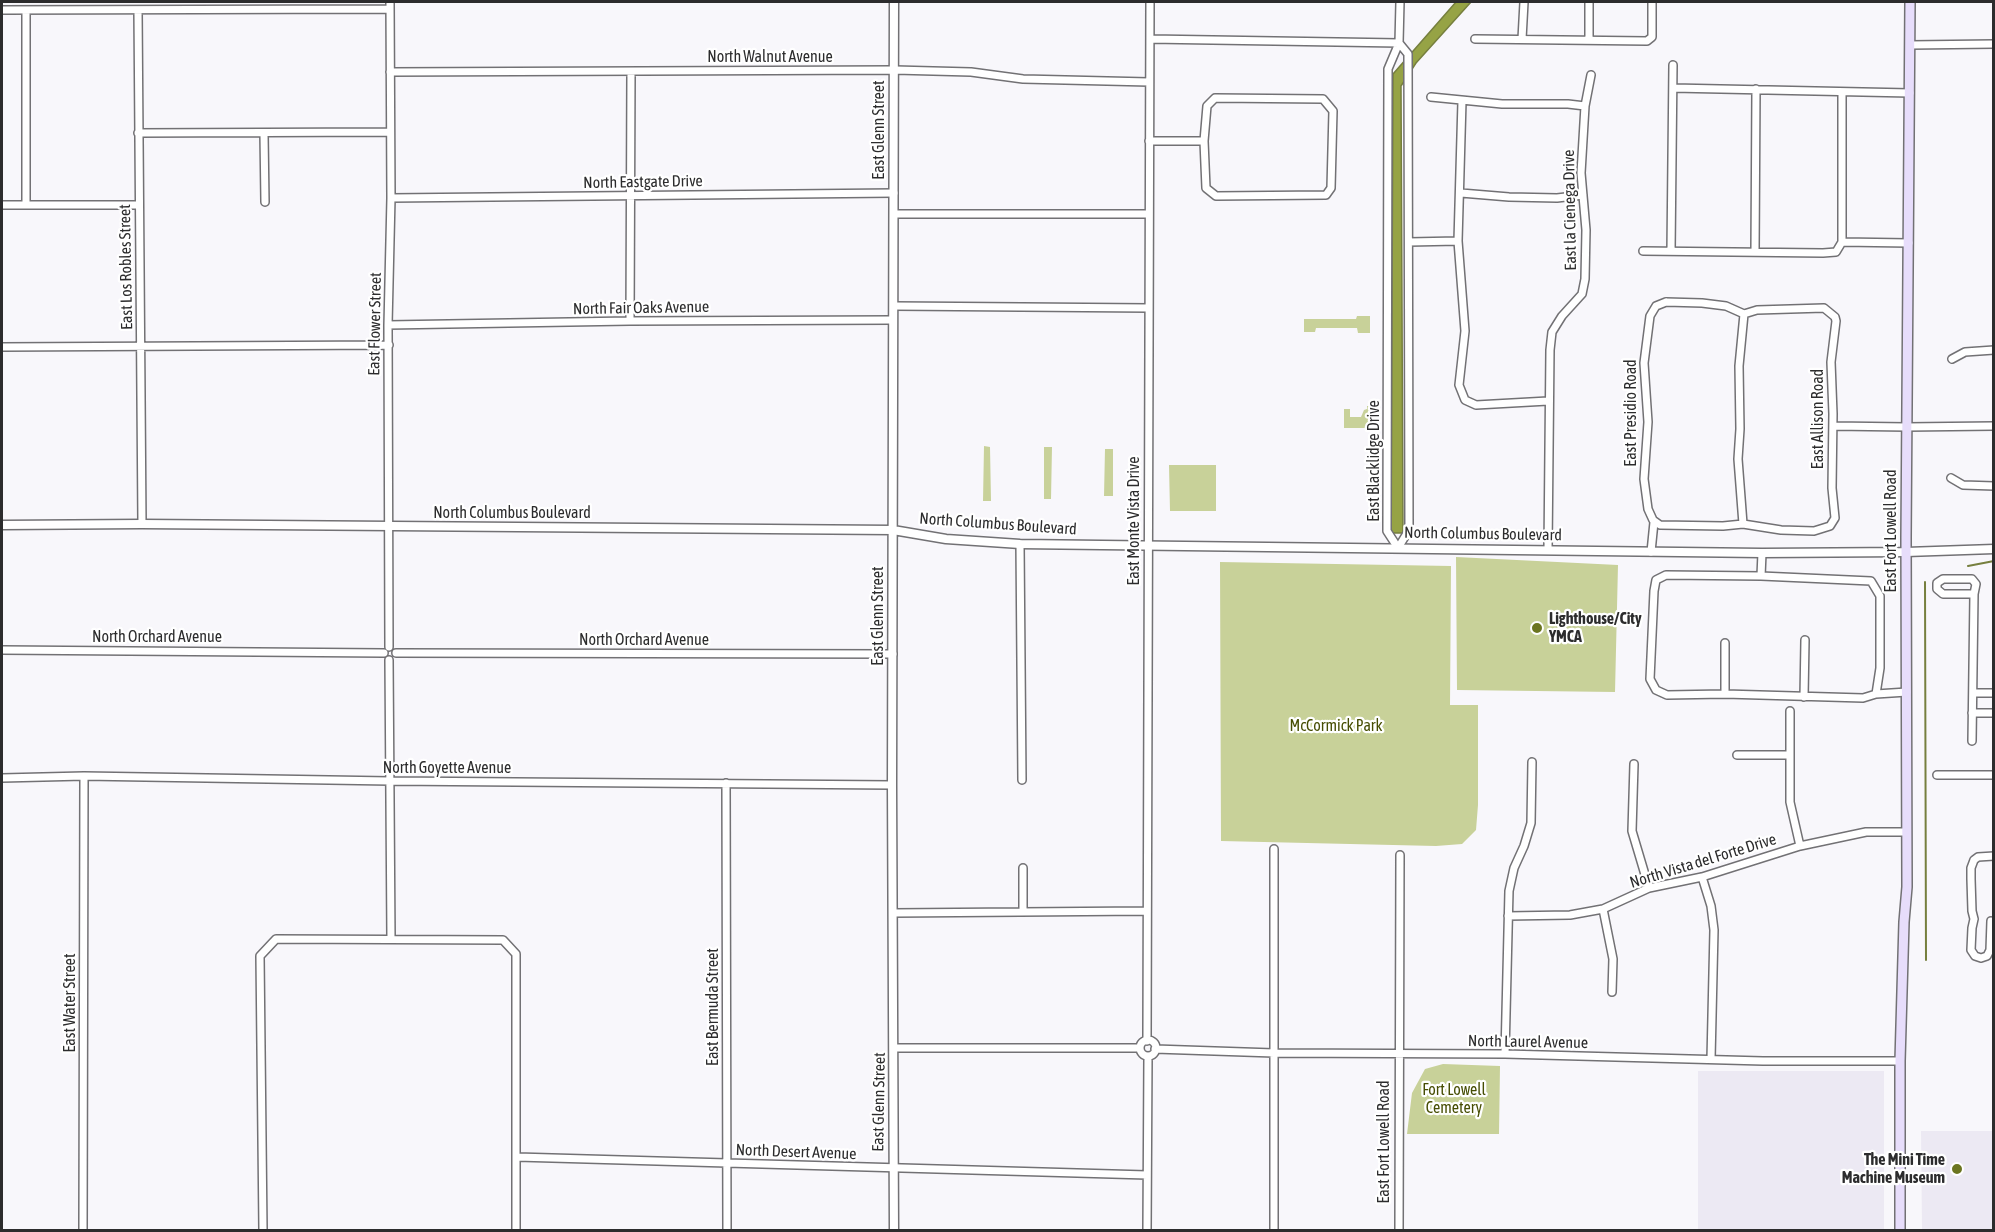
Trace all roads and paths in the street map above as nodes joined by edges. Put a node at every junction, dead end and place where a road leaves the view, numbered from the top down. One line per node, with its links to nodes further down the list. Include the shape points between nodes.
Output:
1 (894, 2): 20 (street, East Glenn Street)
2 (1150, 2): 12 (street, East Monte Vista Drive)
3 (1400, 2): 16 (street, East Blacklidge Drive)
4 (1524, 2): 14 (street)
5 (1589, 2): 15 (street)
6 (1652, 2): 15 (street, via 1652,37 1647,41)
7 (1910, 2): 18 (main road, East Fort Lowell Road)
8 (390, 5): 11 (street); 21 (street, East Flower Street)
9 (2, 10): 10 (street)
10 (26, 10): 11 (street); 44 (street)
11 (138, 10): 33 (street, East Los Robles Street)
12 (1150, 39): 16 (street); 24 (street, East Monte Vista Drive)
13 (1474, 39): 14 (street)
14 (1522, 39): 15 (street)
15 (1589, 40)
16 (1400, 43): 49 (street, via 1408,54); 80 (street, East Blacklidge Drive, via 1388,69 1387,531)
17 (1994, 44): 18 (street)
18 (1910, 45): 28 (main road, East Fort Lowell Road)
19 (1673, 65): 25 (street)
20 (894, 70): 22 (street, North Walnut Avenue); 24 (street, North Walnut Avenue); 37 (street, East Glenn Street)
21 (390, 72): 22 (street, North Walnut Avenue); 32 (street, East Flower Street)
22 (631, 72): 40 (street)
23 (1591, 75): 31 (street, East la Cienega Drive)
24 (1149, 82): 35 (street, East Monte Vista Drive)
25 (1673, 87): 26 (street); 53 (street)
26 (1756, 89): 27 (street); 54 (street)
27 (1842, 92): 28 (street); 50 (street)
28 (1910, 93): 51 (main road, East Fort Lowell Road)
29 (1431, 97): 30 (street)
30 (1462, 101): 31 (street); 38 (street)
31 (1585, 106): 39 (street, East la Cienega Drive)
32 (390, 132): 34 (street); 41 (street, East Flower Street)
33 (138, 133): 34 (street); 45 (street, East Los Robles Street)
34 (264, 134): 42 (street)
35 (1149, 141): 36 (street); 47 (street, East Monte Vista Drive)
36 (1204, 141): 36 (street, via 1206,106 1215,98 1323,99 1333,111 1331,188 1326,195 1216,196 1206,188)
37 (894, 193): 40 (street, North Eastgate Drive); 46 (street, East Glenn Street)
38 (1461, 193): 39 (street, via 1557,198); 48 (street)
39 (1583, 195): 66 (street, East la Cienega Drive, via 1585,279 1582,294 1552,332)
40 (630, 196): 41 (street, North Eastgate Drive); 59 (street)
41 (391, 198): 60 (street, East Flower Street)
42 (265, 202)
43 (2, 205): 44 (street)
44 (26, 205): 45 (street)
45 (139, 205): 61 (street, East Los Robles Street)
46 (894, 214): 47 (street); 55 (street, East Glenn Street)
47 (1149, 214): 56 (street, East Monte Vista Drive)
48 (1458, 241): 49 (street); 66 (street, via 1465,331 1459,385 1465,400 1476,405)
49 (1410, 242): 80 (street, via 1409,530)
50 (1842, 242): 51 (street); 54 (street, via 1836,252)
51 (1909, 243): 69 (main road, East Fort Lowell Road)
52 (1643, 251): 53 (street)
53 (1671, 251): 54 (street)
54 (1755, 252)
55 (894, 306): 56 (street); 58 (street, East Glenn Street)
56 (1149, 308): 79 (street, East Monte Vista Drive)
57 (1744, 314): 67 (street, East Allison Road, via 1756,310 1824,308 1835,317 1831,362); 72 (street, East Presidio Road, via 1726,306 1666,302 1656,306 1650,315 1644,363 1644,479); 74 (street, via 1738,459)
58 (893, 320): 59 (street, North Fair Oaks Avenue); 77 (street, East Glenn Street)
59 (630, 321): 60 (street, North Fair Oaks Avenue)
60 (388, 326): 62 (street, East Flower Street)
61 (141, 345): 62 (street); 63 (street); 73 (street, East Los Robles Street)
62 (389, 345): 76 (street, East Flower Street)
63 (2, 347)
64 (1994, 350): 65 (street, via 1965,352)
65 (1952, 359)
66 (1548, 400): 82 (street, East la Cienega Drive)
67 (1833, 426): 69 (street); 74 (street, East Allison Road, via 1833,522 1814,531)
68 (1994, 426): 69 (street)
69 (1907, 427): 84 (main road, East Fort Lowell Road)
70 (1951, 478): 71 (street, via 1963,485)
71 (1994, 486)
72 (1654, 522): 74 (street); 83 (street)
73 (142, 524): 75 (street, North Columbus Boulevard); 76 (street, North Columbus Boulevard)
74 (1743, 524)
75 (2, 525)
76 (388, 527): 77 (street, North Columbus Boulevard); 91 (street, East Flower Street)
77 (893, 530): 78 (street, North Columbus Boulevard, via 946,539); 93 (street, East Glenn Street)
78 (1020, 544): 79 (street, North Columbus Boulevard); 113 (street)
79 (1148, 545): 80 (street, North Columbus Boulevard); 126 (street, East Monte Vista Drive)
80 (1398, 548): 82 (street, North Columbus Boulevard)
81 (1994, 549): 84 (street, North Columbus Boulevard)
82 (1548, 550): 83 (street, North Columbus Boulevard)
83 (1651, 552): 85 (street, North Columbus Boulevard)
84 (1906, 552): 85 (street, North Columbus Boulevard); 95 (main road, East Fort Lowell Road)
85 (1762, 553): 86 (street)
86 (1761, 576): 98 (street, via 1665,575 1656,580 1650,679 1656,690 1667,695); 99 (street, East Fort Lowell Road, via 1871,580 1880,596)
87 (1974, 594): 87 (street, via 1976,584 1971,579 1943,579 1937,583 1943,594); 96 (street)
88 (1805, 640): 100 (street)
89 (1725, 643): 98 (street)
90 (2, 650): 91 (street, North Orchard Avenue)
91 (386, 650): 92 (street, via 393,648); 94 (street)
92 (396, 653): 93 (street, North Orchard Avenue); 94 (street)
93 (893, 654): 116 (street, East Glenn Street)
94 (389, 660): 114 (street)
95 (1907, 692): 99 (street); 117 (main road, East Fort Lowell Road)
96 (1974, 693): 97 (street); 102 (street)
97 (1994, 693)
98 (1725, 694): 100 (street)
99 (1876, 694): 100 (street, via 1863,698)
100 (1804, 697)
101 (1790, 711): 106 (street)
102 (1972, 713): 103 (street); 104 (street)
103 (1994, 713)
104 (1972, 741)
105 (1737, 755): 106 (street)
106 (1789, 755): 118 (street, via 1790,802)
107 (1532, 762): 129 (street, via 1531,823 1510,880)
108 (1634, 764): 124 (street, via 1632,831)
109 (1937, 775): 110 (street)
110 (1994, 775)
111 (84, 776): 112 (street, North Goyette Avenue); 114 (street, North Goyette Avenue); 148 (street, East Water Street)
112 (2, 778)
113 (1022, 780)
114 (390, 781): 115 (street, North Goyette Avenue); 132 (street)
115 (726, 783): 116 (street, North Goyette Avenue); 145 (street, East Bermuda Street)
116 (892, 785): 128 (street, East Glenn Street)
117 (1907, 832): 118 (street, North Vista del Forte Drive, via 1866,831); 143 (main road, East Fort Lowell Road)
118 (1800, 846): 123 (street, North Vista del Forte Drive)
119 (1274, 849): 138 (street)
120 (1400, 855): 139 (street)
121 (1994, 856): 130 (street, via 1973,858)
122 (1023, 868): 127 (street)
123 (1702, 877): 124 (street, North Vista del Forte Drive); 142 (street, via 1714,930)
124 (1649, 888): 125 (street, North Vista del Forte Drive)
125 (1603, 909): 129 (street, North Vista del Forte Drive, via 1570,915); 133 (street, via 1613,959)
126 (1147, 911): 127 (street); 134 (street, East Monte Vista Drive)
127 (1023, 912): 128 (street)
128 (894, 913): 135 (street, East Glenn Street)
129 (1508, 916): 140 (street)
130 (1974, 919): 131 (street); 131 (street, via 1971,950 1981,958 1990,950)
131 (1992, 921)
132 (391, 939): 144 (street, via 502,940 516,954); 149 (street, via 276,939 260,956)
133 (1612, 992)
134 (1147, 1041): 136 (street); 137 (street)
135 (894, 1048): 136 (street); 146 (street, East Glenn Street)
136 (1140, 1048): 141 (street)
137 (1155, 1049): 138 (street, North Laurel Avenue); 141 (street)
138 (1274, 1053): 139 (street, North Laurel Avenue); 154 (street)
139 (1399, 1053): 140 (street, North Laurel Avenue); 155 (street, East Fort Lowell Road)
140 (1505, 1054): 142 (street, North Laurel Avenue)
141 (1148, 1056): 147 (street)
142 (1711, 1059): 143 (street, North Laurel Avenue)
143 (1900, 1061): 156 (main road, East Fort Lowell Road)
144 (517, 1157): 145 (street, North Desert Avenue); 150 (street)
145 (727, 1163): 146 (street, North Desert Avenue); 151 (street, East Bermuda Street)
146 (893, 1168): 147 (street, North Desert Avenue); 152 (street, East Glenn Street)
147 (1147, 1175): 153 (street)
148 (83, 1230)
149 (262, 1230)
150 (516, 1230)
151 (727, 1230)
152 (894, 1230)
153 (1147, 1230)
154 (1274, 1230)
155 (1399, 1230)
156 (1900, 1230)

